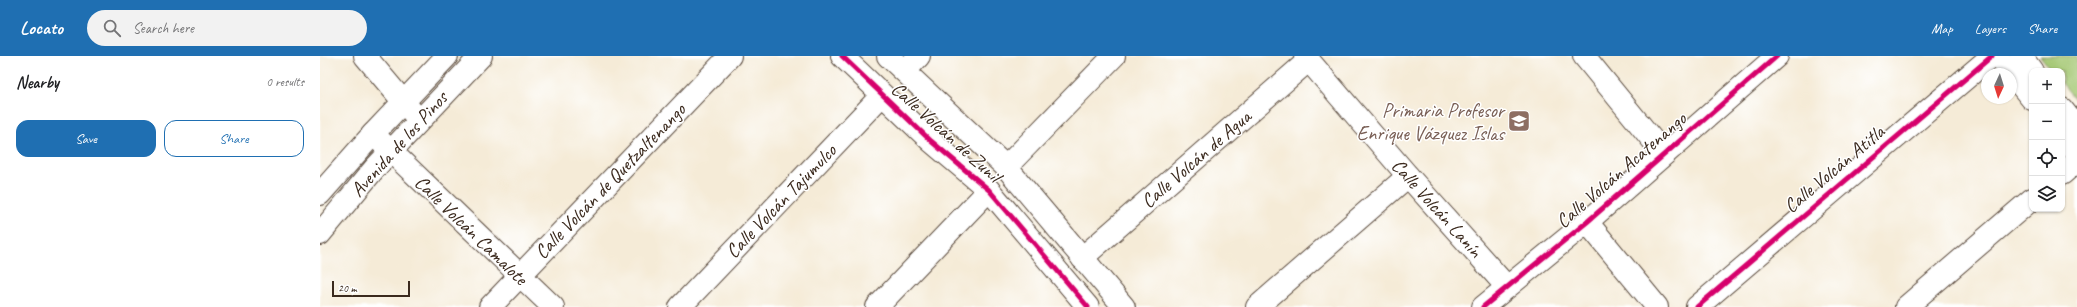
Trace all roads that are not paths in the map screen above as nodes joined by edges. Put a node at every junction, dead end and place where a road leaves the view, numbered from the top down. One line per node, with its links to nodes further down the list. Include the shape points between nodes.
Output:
1 (365, 56): 18 (street)
2 (447, 56): 18 (street, Avenida de los Pinos)
3 (481, 56): 21 (street, Avenida de los Pinos)
4 (730, 56): 39 (street, Calle Volcán de Quetzaltenango)
5 (842, 56): 16 (street, Calle Volcán de Zunil)
6 (888, 56): 14 (street, Calle Volcán de Zunil)
7 (1114, 56): 30 (street)
8 (1584, 56): 27 (street)
9 (1777, 56): 27 (street, Calle Volcán Acatenango)
10 (1992, 56): 50 (street, Calle Volcán Atitla)
11 (1997, 56): 17 (street)
12 (2020, 56): 15 (street)
13 (1307, 58): 32 (street, Calle Volcán Lanín); 38 (street, Calle Volcán de Agua)
14 (912, 64): 20 (street, Calle Volcán de Zunil)
15 (2030, 68)
16 (882, 95): 25 (street, Calle Volcán de Zunil); 43 (street, Calle Volcán Tajumulco)
17 (2029, 95)
18 (403, 103): 21 (street); 23 (street, Avenida de los Pinos)
19 (2065, 113): 22 (street)
20 (952, 116): 25 (street, Calle Volcán de Zunil); 30 (street, Calle Volcán de Zunil)
21 (419, 121): 26 (street, Avenida de los Pinos)
22 (2077, 128)
23 (373, 134): 26 (street, Calle Volcán Camalote); 34 (street, Avenida de los Pinos)
24 (2065, 140): 28 (street)
25 (931, 141): 33 (street, Calle Volcán de Zunil)
26 (390, 152): 37 (street, Avenida de los Pinos); 39 (street, Calle Volcán Camalote)
27 (1664, 154): 36 (street, Calle Volcán Acatenango)
28 (2077, 154)
29 (2077, 161): 31 (street)
30 (1006, 167): 38 (street, Calle Volcán de Zunil)
31 (2065, 171)
32 (1408, 176): 40 (street, Calle Volcán Lanín); 47 (street)
33 (989, 190): 44 (street); 45 (street, Calle Volcán de Zunil)
34 (320, 194)
35 (2029, 202): 51 (street)
36 (1587, 222): 40 (street, Calle Volcán Acatenango); 49 (street)
37 (320, 234)
38 (1082, 258): 46 (street, Calle Volcán de Zunil)
39 (520, 276): 41 (street, Calle Volcán de Quetzaltenango); 42 (street, Calle Volcán Camalote)
40 (1507, 287): 48 (street, Calle Volcán Acatenango)
41 (490, 307)
42 (553, 307)
43 (680, 307)
44 (877, 307)
45 (1088, 307)
46 (1124, 307)
47 (1257, 307)
48 (1483, 307)
49 (1657, 307)
50 (1697, 307)
51 (1906, 307)

